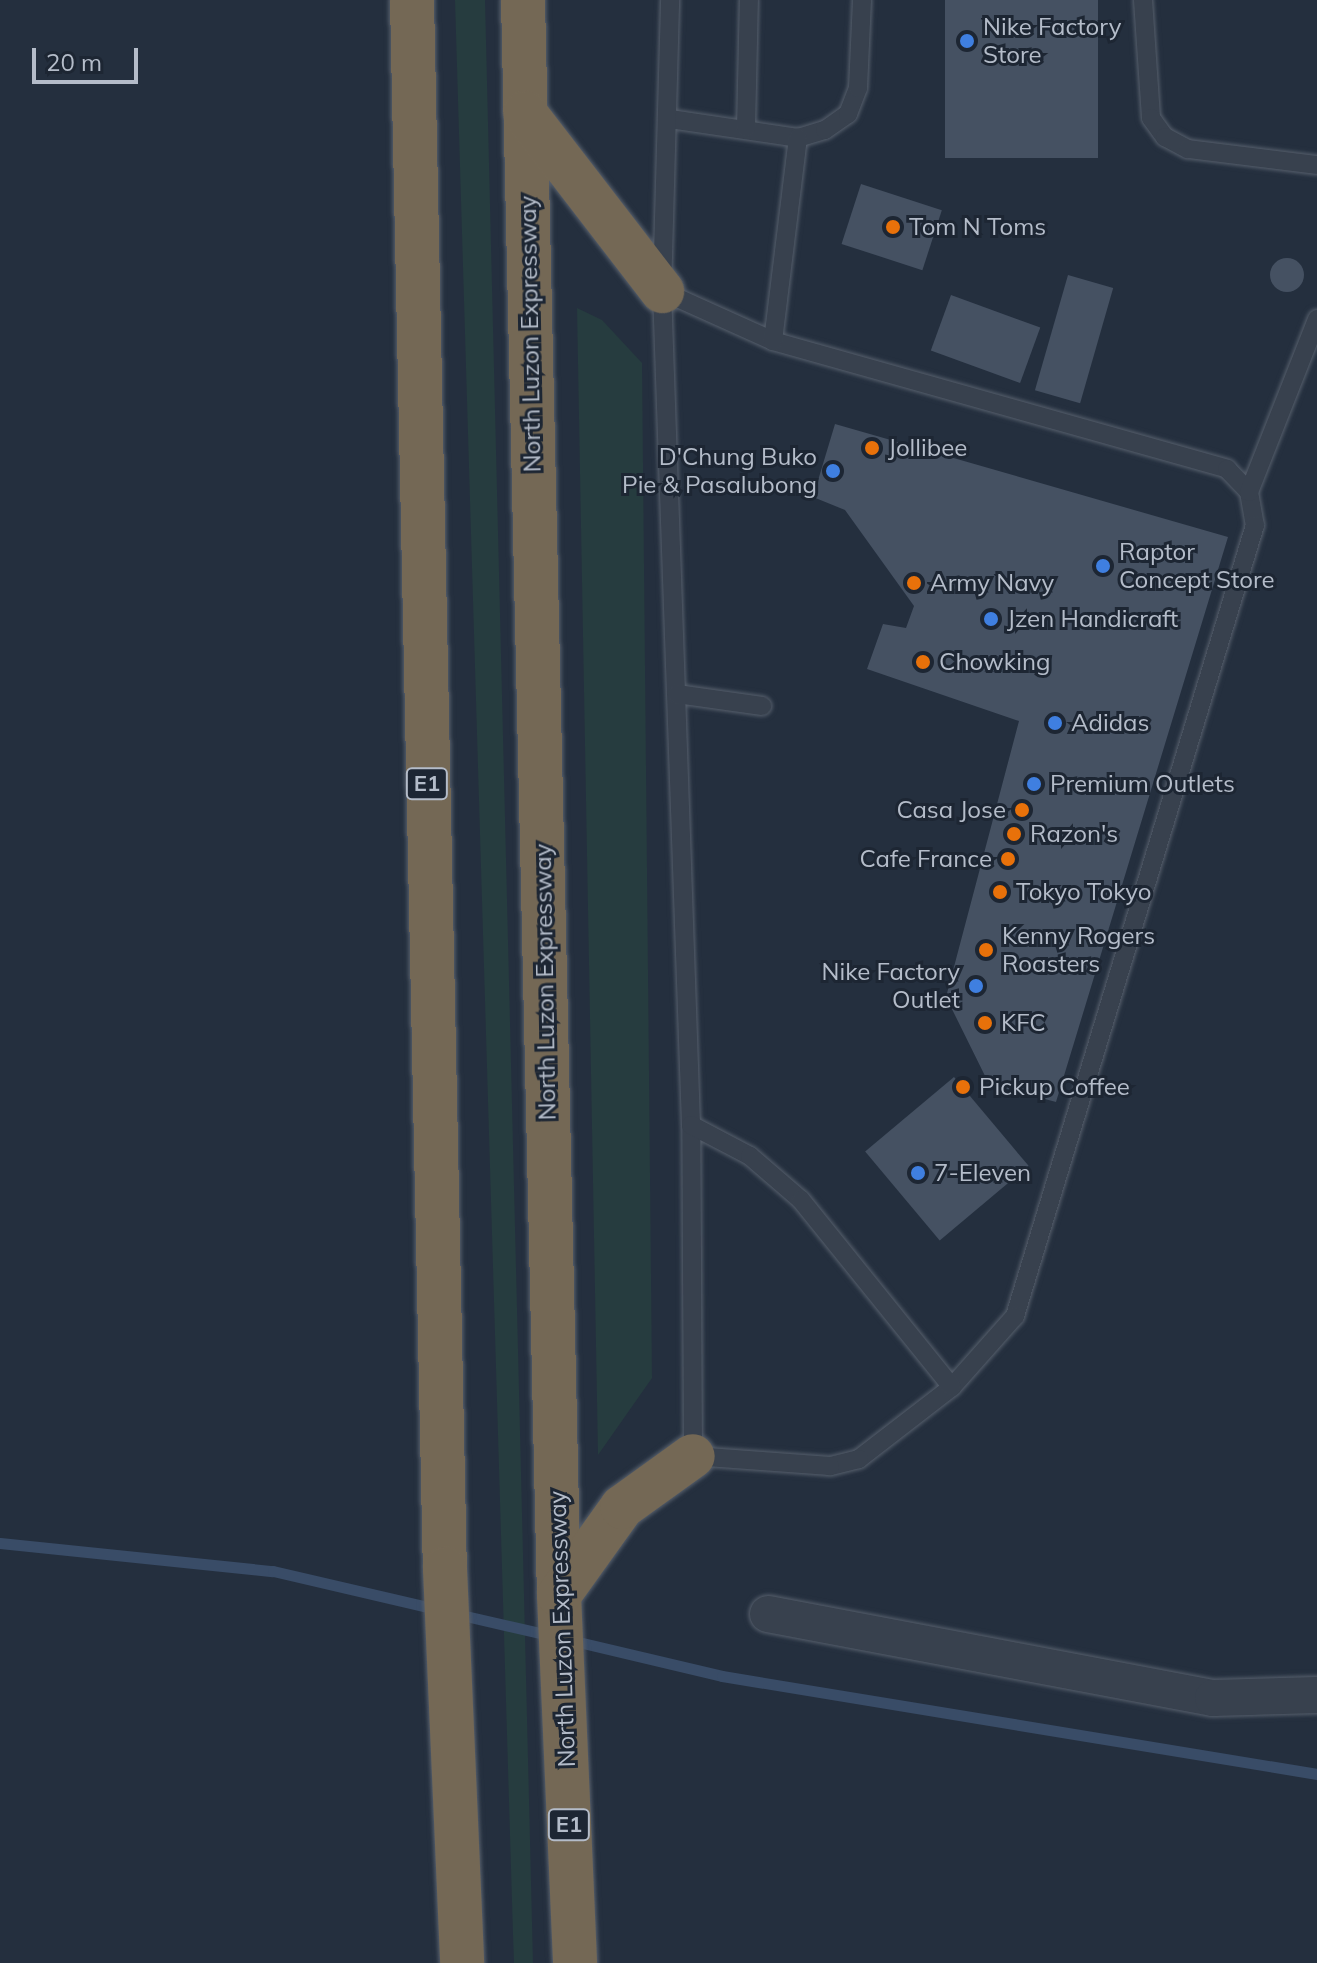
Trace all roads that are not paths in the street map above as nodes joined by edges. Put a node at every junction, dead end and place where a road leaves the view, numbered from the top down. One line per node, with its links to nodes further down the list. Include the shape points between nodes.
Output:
1 (412, 0): 24 (highway, E1, via 445,1569)
2 (523, 0): 7 (highway, North Luzon Expressway / E1)
3 (670, 0): 8 (lane)
4 (749, 0): 9 (lane)
5 (862, 0): 10 (lane, via 858,88 848,114)
6 (1143, 0): 11 (lane, via 1151,118 1165,137 1188,149)
7 (525, 113): 12 (highway); 21 (highway, North Luzon Expressway / E1)
8 (670, 119): 9 (lane); 12 (lane)
9 (746, 128): 10 (lane)
10 (798, 138): 14 (lane)
11 (1317, 165)
12 (662, 291): 14 (lane); 16 (lane)
13 (1317, 319): 15 (lane)
14 (773, 341): 15 (lane, via 1197,457 1227,469)
15 (1249, 492): 19 (lane, via 1255,525 1015,1316)
16 (677, 694): 17 (lane); 18 (lane)
17 (762, 706)
18 (691, 1125): 19 (lane, via 750,1156 801,1200); 20 (lane)
19 (952, 1387): 20 (lane, via 859,1459 795,1467)
20 (693, 1456): 21 (highway, via 622,1507)
21 (560, 1603): 25 (highway, North Luzon Expressway / E1)
22 (768, 1614): 23 (street, via 1213,1698)
23 (1317, 1695)
24 (462, 1963)
25 (575, 1963)

